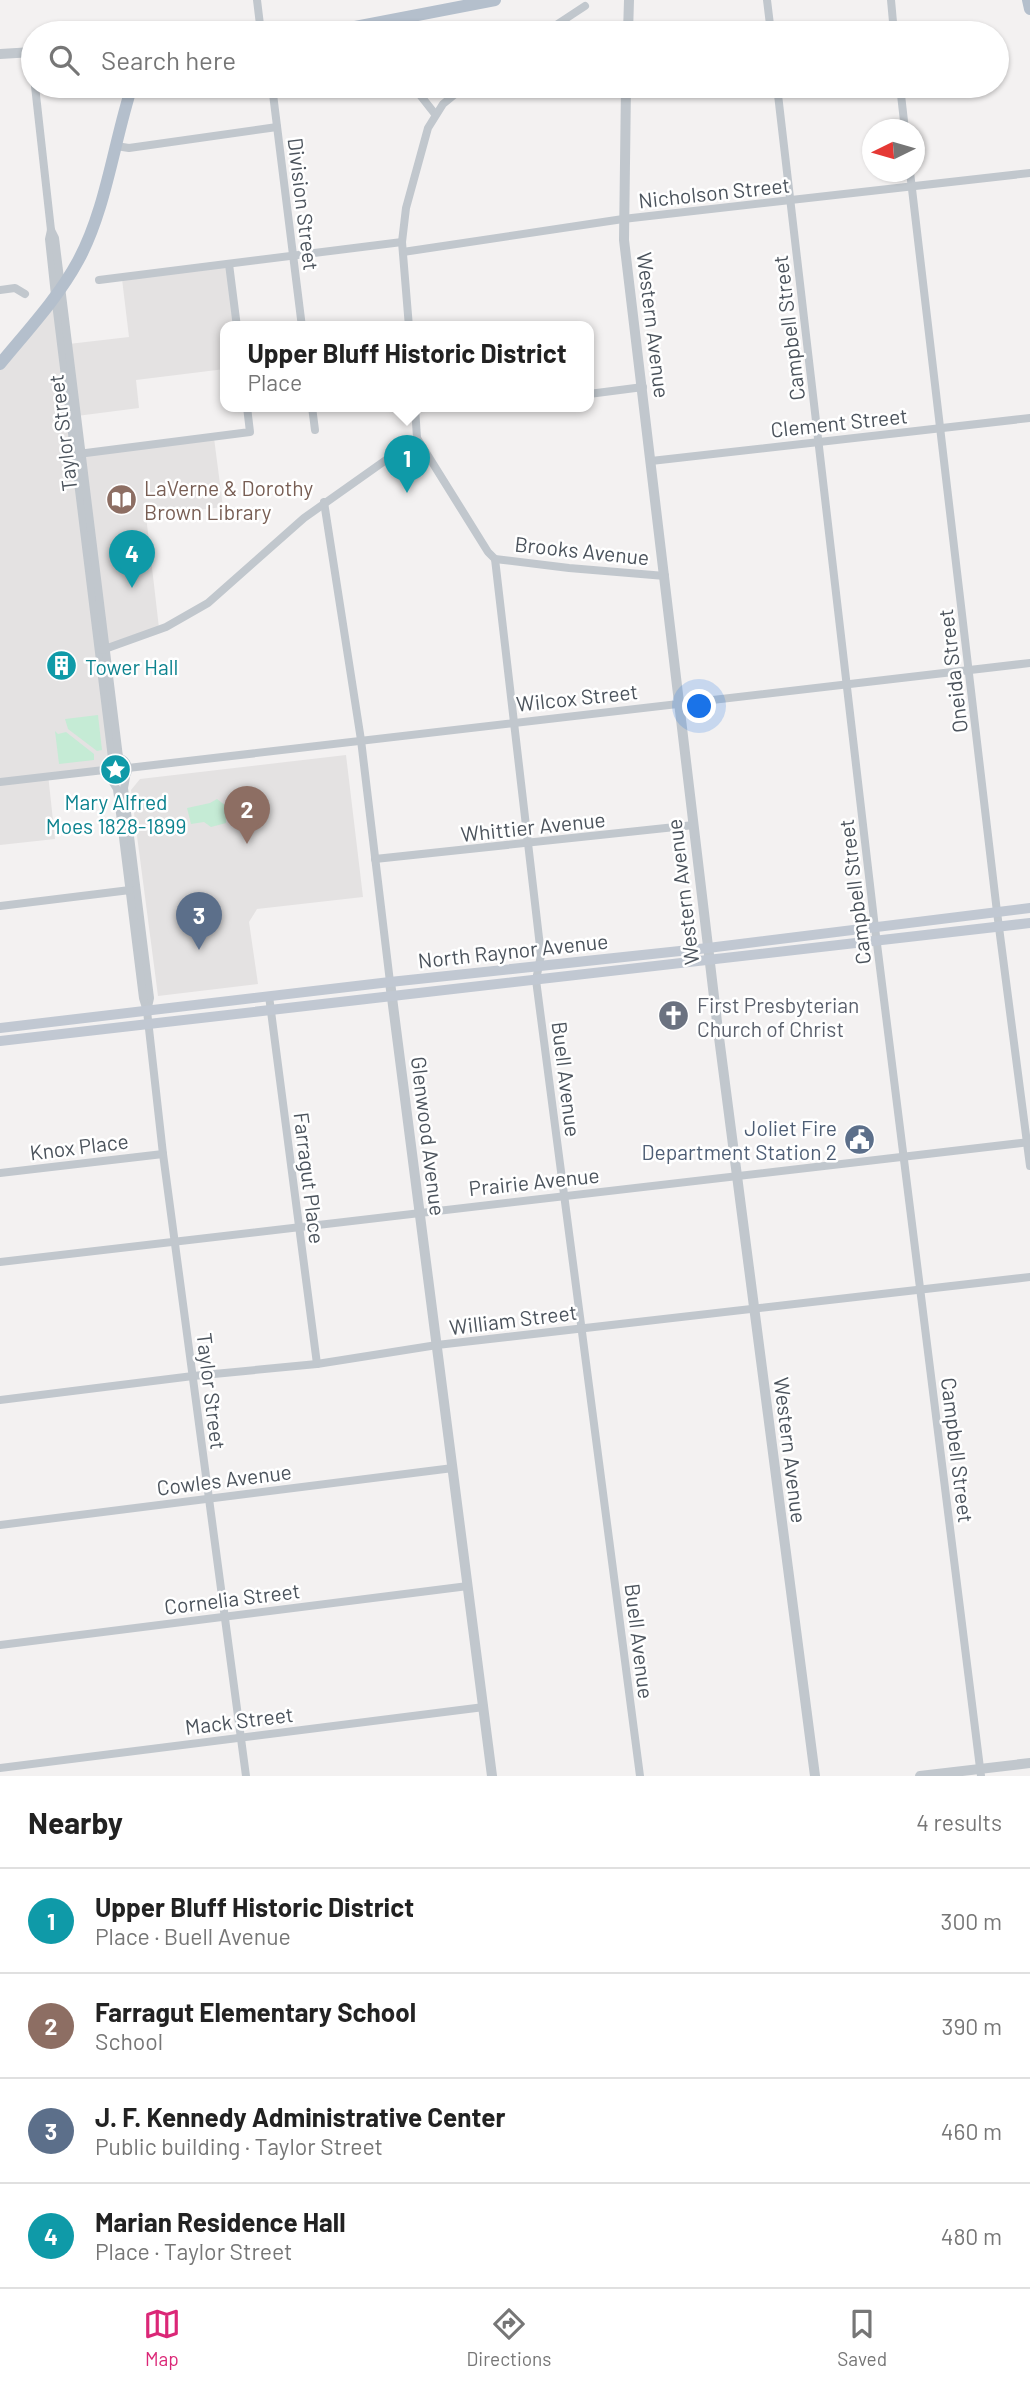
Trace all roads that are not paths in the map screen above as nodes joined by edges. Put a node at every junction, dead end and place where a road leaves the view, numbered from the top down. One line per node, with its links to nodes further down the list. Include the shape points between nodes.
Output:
1 (257, 0): 9 (street)
2 (495, 0): 10 (main road)
3 (629, 0): 12 (street)
4 (767, 0): 13 (street)
5 (891, 0): 14 (street)
6 (1028, 0): 8 (main road)
7 (585, 6): 11 (street)
8 (1030, 9)
9 (260, 21)
10 (404, 21)
11 (562, 21)
12 (628, 21)
13 (770, 21)
14 (893, 21)
15 (21, 52): 16 (street)
16 (0, 54)
17 (36, 98): 39 (street, Taylor Street)
18 (127, 98): 28 (main road)
19 (273, 98): 27 (street, Division Street)
20 (423, 98): 25 (street)
21 (449, 98): 25 (street)
22 (626, 98): 33 (street, Western Avenue)
23 (778, 98): 32 (street, Campbell Street)
24 (901, 98): 26 (street)
25 (435, 114): 34 (street, via 406,208)
26 (904, 119)
27 (277, 127): 28 (street, via 129,148); 35 (street, Division Street)
28 (116, 146): 39 (main road, via 90,234)
29 (1030, 173): 31 (street, Nicholson Street)
30 (911, 182): 31 (street, Oneida Street)
31 (912, 188): 32 (street, Nicholson Street); 51 (street, Oneida Street)
32 (791, 202): 33 (street, Nicholson Street); 54 (street, Campbell Street)
33 (623, 219): 34 (street, Nicholson Street); 45 (street, Western Avenue)
34 (402, 247): 35 (street, Nicholson Street); 43 (street)
35 (293, 256): 36 (street, Nicholson Street); 42 (street, Division Street)
36 (229, 264): 37 (street, Nicholson Street); 41 (street)
37 (99, 280)
38 (0, 290): 40 (street, via 15,288)
39 (58, 291): 44 (main road); 55 (street, Taylor Street)
40 (25, 294)
41 (236, 321)
42 (301, 321)
43 (408, 321)
44 (0, 364)
45 (643, 387): 46 (street); 56 (street, Western Avenue)
46 (594, 393)
47 (248, 412): 55 (street, via 250,432)
48 (312, 412): 52 (street)
49 (415, 412): 53 (street, Buell Avenue)
50 (1030, 418): 51 (street, Clement Street)
51 (942, 428): 54 (street, Clement Street); 62 (street, Oneida Street)
52 (314, 430)
53 (417, 438): 57 (street); 58 (street, Buell Avenue)
54 (819, 442): 56 (street, Clement Street); 63 (street, Campbell Street)
55 (78, 454): 60 (street, Taylor Street)
56 (652, 461): 59 (street, Western Avenue)
57 (324, 502): 60 (street, via 208,603 166,627); 66 (street, Glenwood Avenue)
58 (495, 559): 59 (street, Brooks Avenue); 65 (street, Buell Avenue)
59 (665, 576): 64 (street, Western Avenue)
60 (103, 650): 67 (street, Taylor Street)
61 (1030, 663): 62 (street, Wilcox Street)
62 (969, 669): 63 (street, Wilcox Street); 78 (street, Oneida Street)
63 (848, 684): 64 (street, Wilcox Street); 81 (street, Campbell Street)
64 (680, 704): 65 (street, Wilcox Street); 72 (street, Western Avenue)
65 (515, 721): 66 (street, Wilcox Street); 73 (street, Buell Avenue)
66 (361, 740): 69 (street, Wilcox Street); 74 (street, Glenwood Avenue)
67 (116, 757): 68 (street); 69 (street, via 125,761)
68 (104, 770): 70 (street); 71 (street)
69 (127, 772): 70 (street, via 120,781); 91 (street, Taylor Street, via 124,788 150,998)
70 (112, 781): 75 (street, Taylor Street, via 117,789)
71 (0, 782)
72 (694, 825): 73 (street, Whittier Avenue); 83 (street, Western Avenue)
73 (529, 844): 74 (street, Whittier Avenue); 84 (street, Buell Avenue, via 541,955)
74 (375, 859): 86 (street, Glenwood Avenue)
75 (130, 891): 76 (street); 91 (street, Taylor Street)
76 (0, 906)
77 (1030, 908): 78 (main road, North Raynor Avenue)
78 (997, 912): 80 (street, Oneida Street); 81 (main road, North Raynor Avenue)
79 (1030, 923): 80 (main road, North Raynor Avenue)
80 (999, 926): 82 (main road, North Raynor Avenue); 96 (street, Oneida Street)
81 (875, 928): 82 (street, Campbell Street); 83 (main road, North Raynor Avenue)
82 (877, 940): 83 (main road, North Raynor Avenue); 98 (street, Campbell Street)
83 (709, 954): 84 (main road, North Raynor Avenue); 85 (main road, North Raynor Avenue); 101 (street, Western Avenue)
84 (538, 967): 85 (street, Buell Avenue); 86 (main road, North Raynor Avenue)
85 (536, 980): 87 (main road, North Raynor Avenue); 102 (street, Buell Avenue)
86 (390, 982): 87 (street, Glenwood Avenue); 88 (main road, North Raynor Avenue)
87 (391, 995): 90 (main road, North Raynor Avenue); 103 (street, Glenwood Avenue)
88 (269, 996): 89 (main road, North Raynor Avenue); 90 (street, Farragut Place)
89 (207, 1004): 91 (main road, North Raynor Avenue); 92 (main road)
90 (271, 1010): 92 (main road, North Raynor Avenue); 104 (street, Farragut Place)
91 (147, 1011): 93 (street, Taylor Street); 94 (main road, North Raynor Avenue)
92 (208, 1017): 93 (main road, North Raynor Avenue)
93 (148, 1024): 95 (main road, North Raynor Avenue); 97 (street, Taylor Street)
94 (0, 1028)
95 (0, 1041)
96 (1029, 1143): 98 (street, Prairie Avenue); 99 (street, Oneida Street)
97 (163, 1154): 100 (street, Knox Place); 105 (street, Taylor Street)
98 (904, 1157): 101 (street, Prairie Avenue); 108 (street, Campbell Street)
99 (1030, 1166)
100 (0, 1173)
101 (737, 1176): 102 (street, Prairie Avenue); 109 (street, Western Avenue)
102 (564, 1196): 103 (street, Prairie Avenue); 110 (street, Buell Avenue)
103 (419, 1212): 104 (street, Prairie Avenue); 111 (street, Glenwood Avenue)
104 (299, 1227): 105 (street, Prairie Avenue); 112 (street, Farragut Place)
105 (175, 1242): 106 (street, Prairie Avenue); 113 (street, Taylor Street)
106 (0, 1262)
107 (1030, 1277): 108 (street, William Street)
108 (920, 1290): 109 (street, William Street); 125 (street, Campbell Street)
109 (753, 1309): 110 (street, William Street); 129 (street, Western Avenue)
110 (582, 1329): 111 (street, William Street); 128 (street, Buell Avenue)
111 (437, 1345): 112 (street, William Street); 115 (street, Glenwood Avenue)
112 (317, 1364): 113 (street, William Street)
113 (193, 1376): 114 (street, William Street); 116 (street, Taylor Street)
114 (0, 1400)
115 (453, 1468): 116 (street, Cowles Avenue); 118 (street, Glenwood Avenue)
116 (208, 1499): 117 (street, Cowles Avenue); 119 (street, Taylor Street)
117 (0, 1525)
118 (468, 1586): 119 (street, Cornelia Street); 121 (street, Glenwood Avenue)
119 (226, 1617): 120 (street, Cornelia Street); 122 (street, Taylor Street)
120 (0, 1645)
121 (484, 1707): 122 (street, Mack Street); 127 (street, Glenwood Avenue)
122 (242, 1737): 124 (street, Mack Street); 126 (street, Taylor Street)
123 (1030, 1763): 125 (street)
124 (0, 1769)
125 (980, 1772): 130 (street)
126 (246, 1776)
127 (492, 1776)
128 (640, 1776)
129 (815, 1776)
130 (920, 1776)

